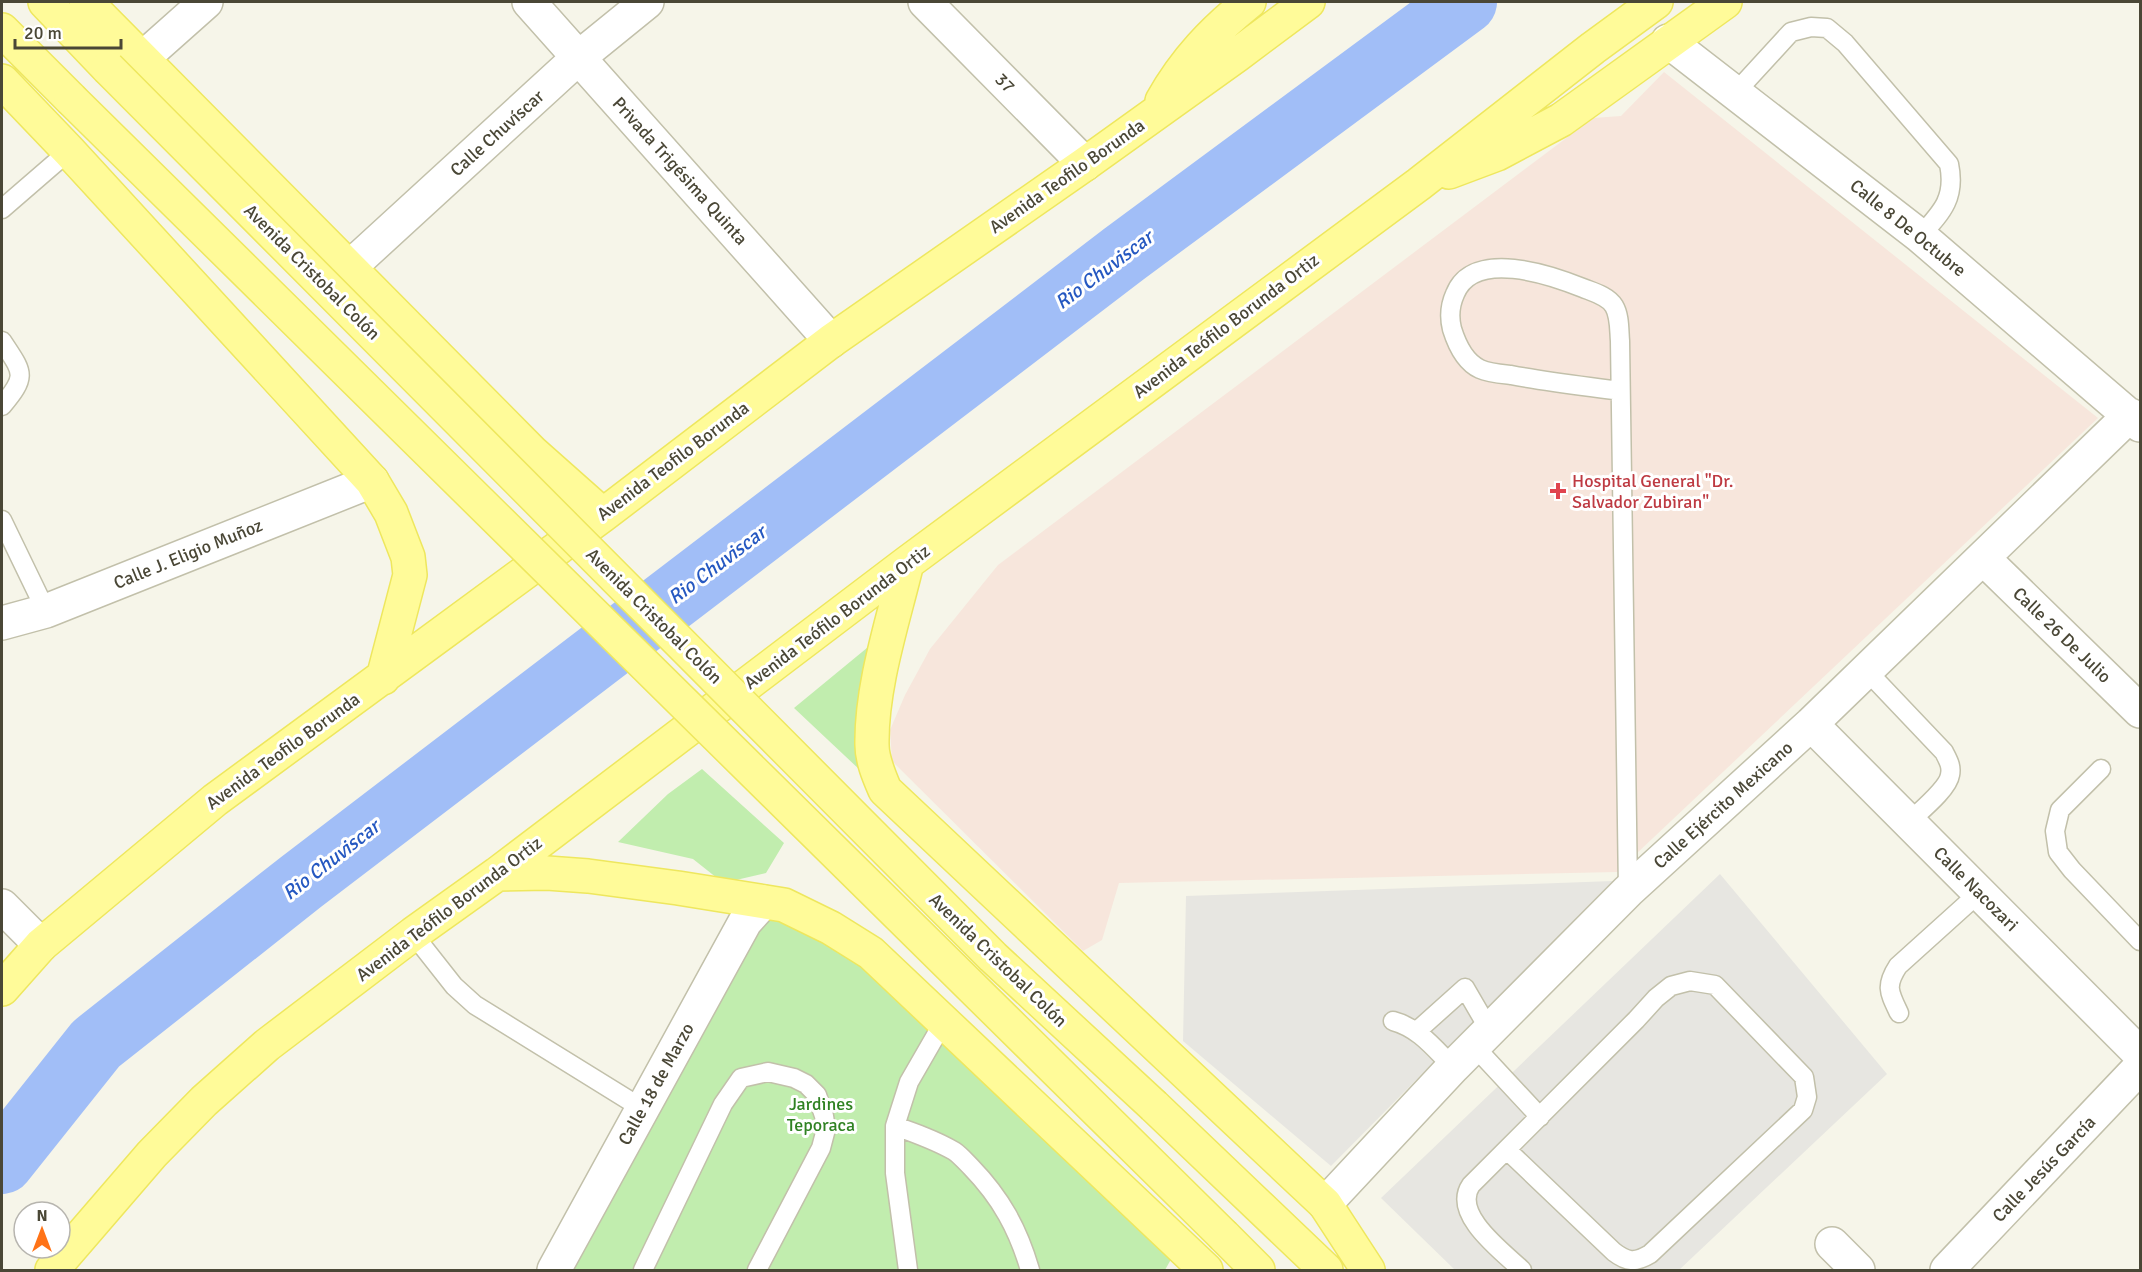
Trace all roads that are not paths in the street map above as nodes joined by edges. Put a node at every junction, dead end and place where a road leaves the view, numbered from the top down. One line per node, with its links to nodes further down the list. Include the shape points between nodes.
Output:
1 (45, 2): 72 (main road, Avenida Cristobal Colón, bridge, via 993,957)
2 (86, 2): 13 (main road)
3 (206, 2): 13 (street)
4 (529, 2): 14 (street, Privada Trigésima Quinta)
5 (647, 2): 14 (street, Calle Chuvíscar)
6 (925, 2): 19 (street, 37)
7 (1249, 2): 17 (main road, via 1192,54)
8 (1308, 2): 17 (main road, Avenida Teofilo Borunda)
9 (1656, 2): 20 (main road, Avenida Teófilo Borunda Ortiz)
10 (1725, 2): 12 (main road)
11 (2, 30): 71 (main road, bridge)
12 (1668, 41): 16 (street, Calle 8 De Octubre); 20 (main road, via 1561,120 1497,154)
13 (143, 58): 23 (main road)
14 (578, 58): 23 (street, Calle Chuvíscar); 25 (street, Privada Trigésima Quinta)
15 (2, 81): 18 (main road)
16 (1735, 93): 22 (street, Calle 8 De Octubre); 22 (lane, via 1791,32 1827,28 1845,43 1949,164 1949,197 1942,213)
17 (1155, 114): 19 (main road, Avenida Teofilo Borunda)
18 (69, 151): 21 (lane); 29 (main road)
19 (1085, 164): 25 (main road, Avenida Teofilo Borunda)
20 (1419, 184): 33 (main road, Avenida Teófilo Borunda Ortiz)
21 (2, 209)
22 (1920, 236): 28 (street, Calle 8 De Octubre)
23 (350, 267): 30 (main road, via 532,452)
24 (2, 341): 27 (lane, via 20,376 18,386)
25 (831, 341): 30 (main road, Avenida Teofilo Borunda)
26 (1620, 391): 26 (lane, via 1618,315 1607,298 1560,279 1491,267 1467,278 1457,288 1449,320 1463,354 1481,370); 43 (lane)
27 (2, 406)
28 (2135, 420): 32 (street, Calle Ejército Mexicano)
29 (372, 481): 34 (street, Calle J. Eligio Muñoz); 37 (main road, via 391,513 408,557 410,575)
30 (603, 515): 37 (main road, Avenida Teofilo Borunda)
31 (2, 520): 34 (lane)
32 (1984, 559): 36 (street, Calle Ejército Mexicano); 38 (street, Calle 26 De Julio)
33 (907, 563): 42 (main road, Avenida Teófilo Borunda Ortiz); 62 (main road, via 878,683 874,723 872,747 885,790)
34 (46, 611): 35 (street, Calle J. Eligio Muñoz)
35 (2, 623)
36 (1867, 671): 39 (street, Calle Ejército Mexicano); 41 (lane, via 1944,752 1950,764 1950,777)
37 (383, 678): 49 (main road, Avenida Teofilo Borunda, via 215,800)
38 (2140, 711)
39 (1811, 724): 41 (street, Calle Nacozari); 43 (street, Calle Ejército Mexicano)
40 (2101, 769): 48 (lane, via 2060,810 2055,831 2058,852)
41 (1909, 822): 44 (street, Calle Nacozari)
42 (497, 874): 45 (main road, via 588,876); 47 (main road, Avenida Teófilo Borunda Ortiz)
43 (1628, 891): 55 (street, Calle Ejército Mexicano)
44 (1979, 893): 51 (lane, via 1898,966 1890,978 1889,987); 56 (street, Calle Nacozari)
45 (763, 902): 53 (main road, via 784,905 871,953); 58 (street, Calle 18 de Marzo, via 745,922)
46 (2, 906): 49 (street)
47 (413, 934): 58 (lane, via 454,986 475,1005); 65 (main road, Avenida Teófilo Borunda Ortiz, via 267,1045 204,1101 152,1154)
48 (2140, 941)
49 (41, 945): 50 (main road, Avenida Teofilo Borunda)
50 (2, 989)
51 (1899, 1013)
52 (1393, 1021): 54 (lane)
53 (943, 1023): 60 (lane, via 909,1082); 64 (main road)
54 (1417, 1030): 55 (lane); 55 (lane, via 1465,988)
55 (1472, 1048): 59 (lane); 62 (street, Calle Ejército Mexicano)
56 (2140, 1054)
57 (2140, 1067): 76 (street, Calle Jesús García)
58 (643, 1109): 66 (street, Calle 18 de Marzo)
59 (1540, 1117): 61 (lane); 61 (lane, via 1656,998 1671,986 1690,981 1715,985 1804,1077 1807,1097 1803,1110 1665,1240 1650,1254 1631,1262 1614,1252)
60 (895, 1126): 69 (lane, via 895,1173); 70 (lane, via 957,1153 987,1184 1009,1215)
61 (1507, 1150): 74 (lane, via 1471,1185 1466,1197 1473,1222)
62 (1325, 1204): 73 (main road)
63 (1832, 1244): 75 (street)
64 (1195, 1266)
65 (58, 1268)
66 (554, 1270)
67 (643, 1270): 68 (lane, via 723,1104 741,1078 768,1072 806,1084 817,1095 826,1129 821,1148)
68 (757, 1270)
69 (908, 1270)
70 (1030, 1270)
71 (1258, 1270)
72 (1326, 1270)
73 (1368, 1270)
74 (1522, 1270)
75 (1858, 1270)
76 (1947, 1270)

